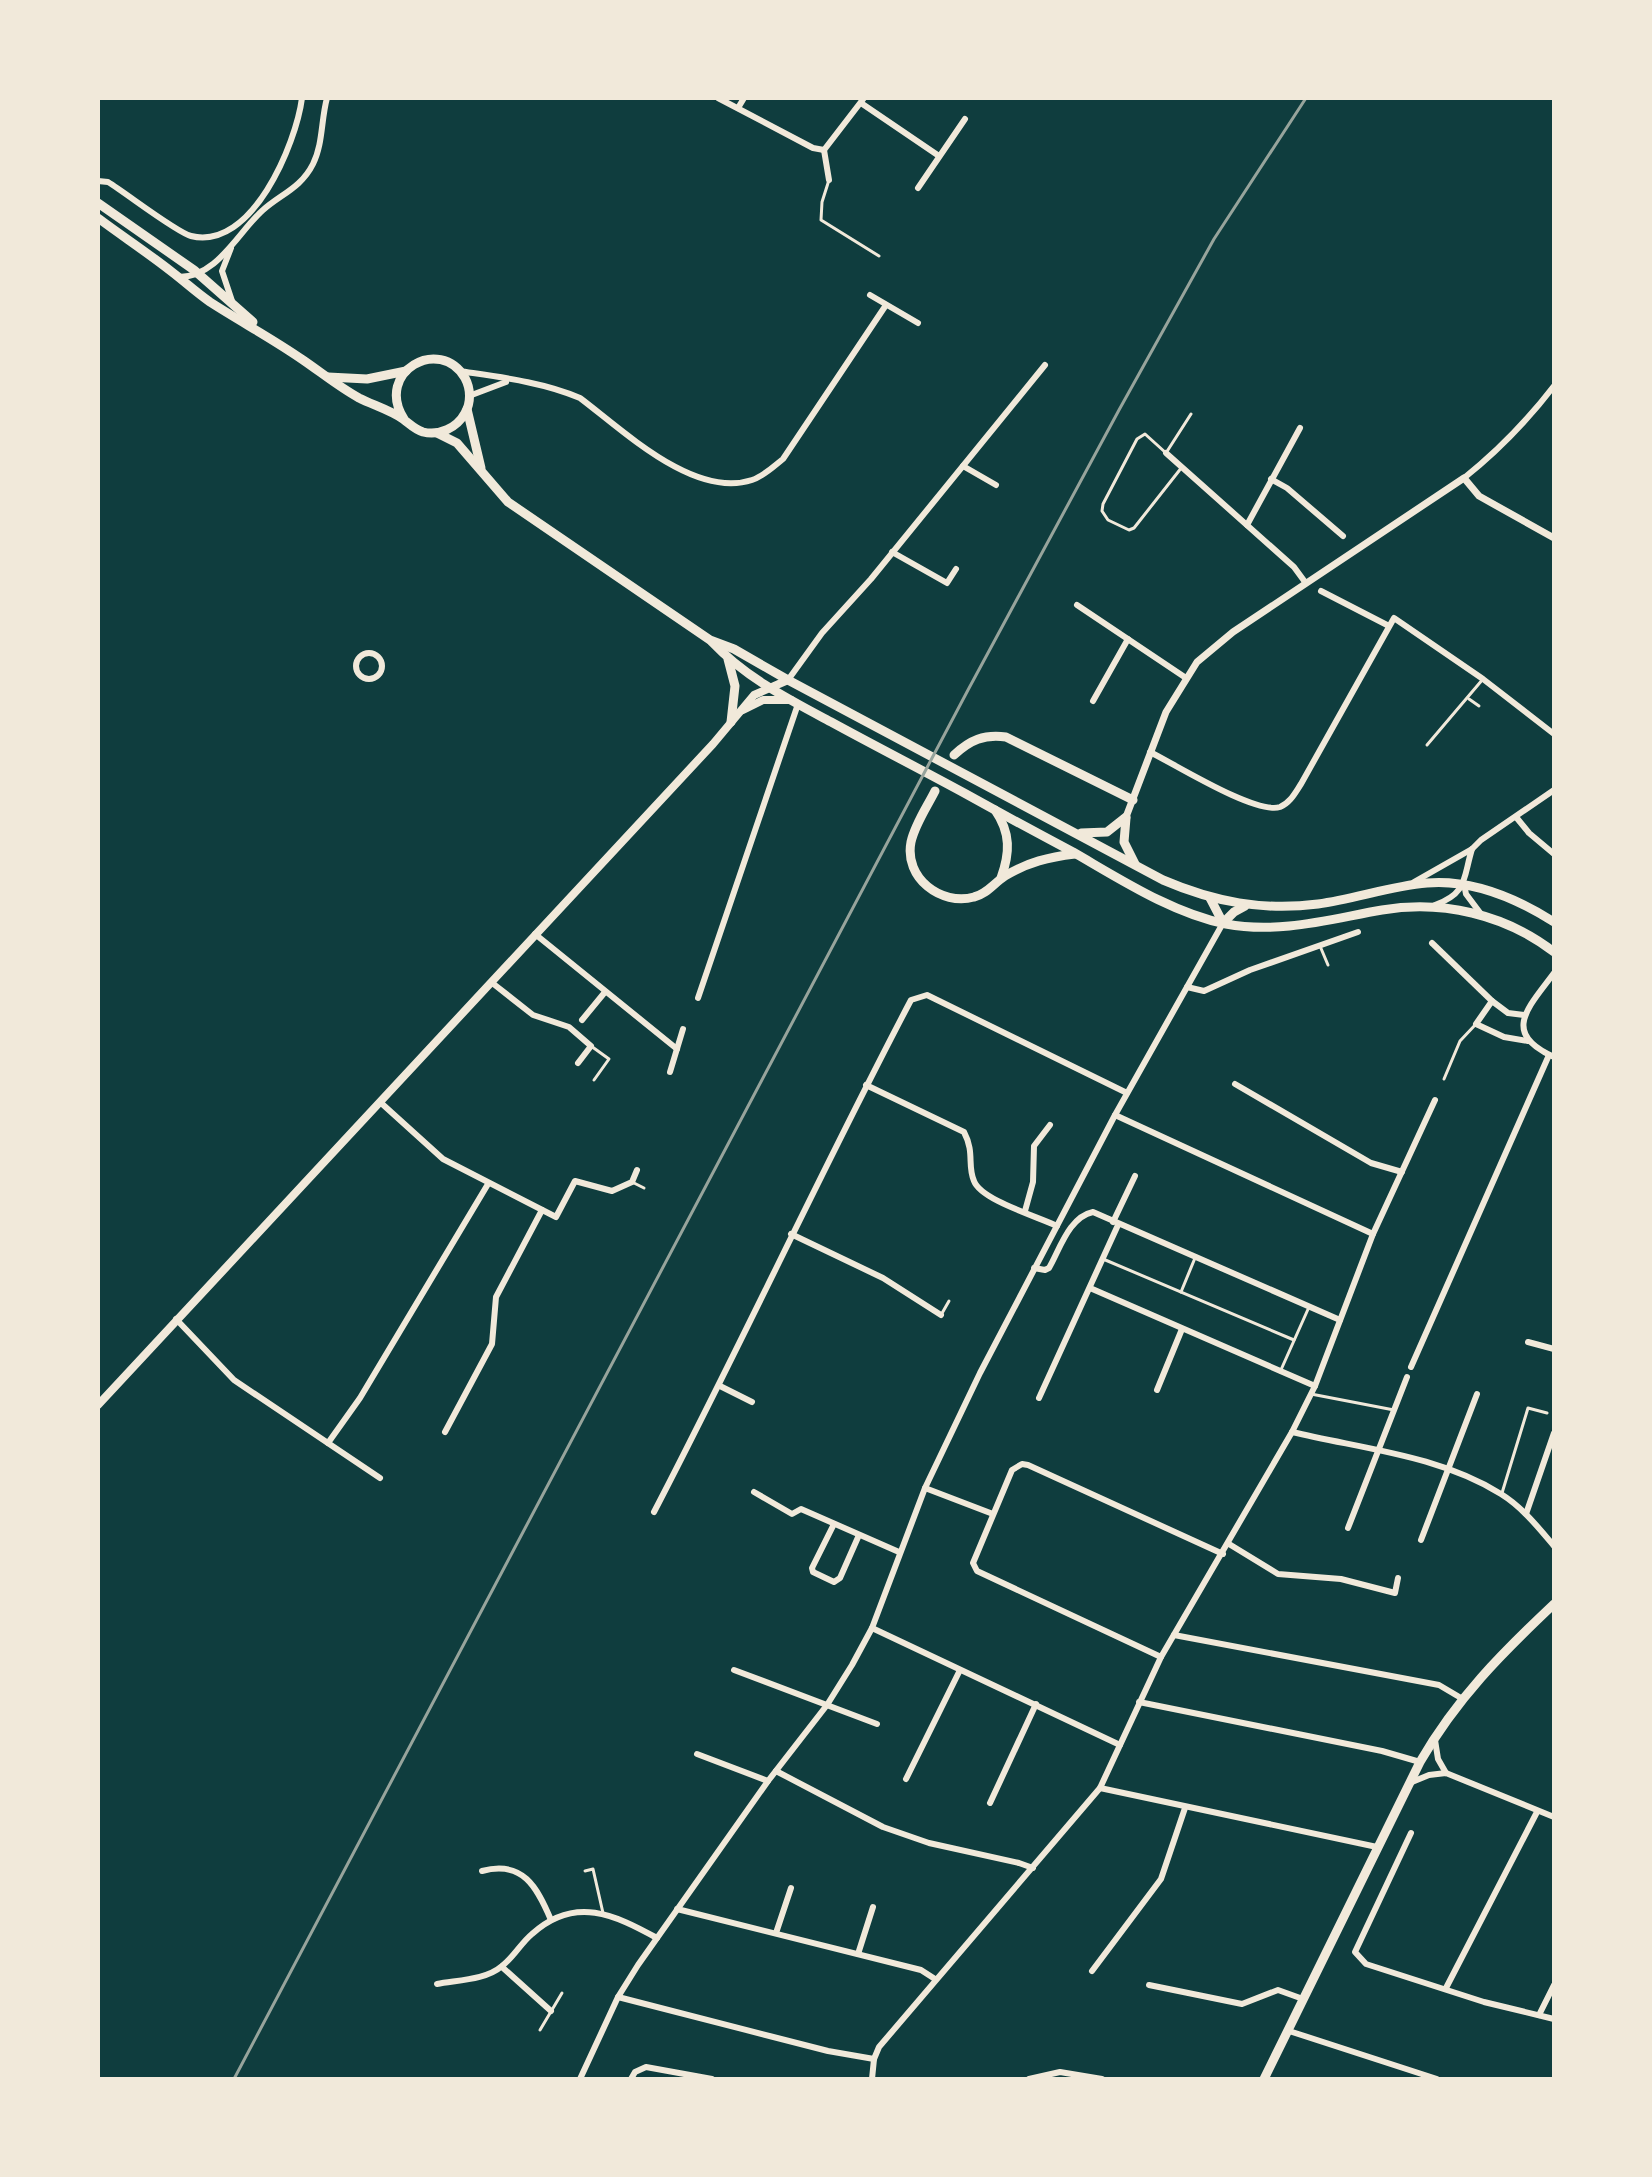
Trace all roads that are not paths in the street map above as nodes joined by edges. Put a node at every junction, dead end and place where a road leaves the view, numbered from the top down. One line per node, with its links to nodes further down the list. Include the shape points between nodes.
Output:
1 (302, 98): 11 (street, via 292,142 268,187 241,221 215,236 190,236 108,182)
2 (327, 98): 15 (street, via 318,150 307,173 291,192 261,211)
3 (718, 98): 6 (street)
4 (744, 98): 6 (street)
5 (862, 100): 8 (street); 9 (street)
6 (738, 108): 8 (street)
7 (965, 119): 9 (street)
8 (824, 150): 10 (street)
9 (939, 156): 12 (street)
10 (829, 180): 16 (lane, via 821,220)
11 (98, 181)
12 (918, 188)
13 (98, 203): 17 (main road)
14 (98, 218): 18 (main road)
15 (233, 244): 17 (street); 20 (street, via 222,271)
16 (879, 256)
17 (199, 274): 18 (street); 20 (main road)
18 (178, 277): 23 (main road)
19 (870, 295): 21 (street)
20 (233, 303): 23 (main road)
21 (886, 305): 22 (street); 28 (street, via 783,459 743,482 726,484 689,475 580,398)
22 (918, 323)
23 (267, 335): 27 (main road)
24 (1045, 365): 37 (street)
25 (406, 371): 26 (main road, via 429,359); 27 (main road, via 367,379); 33 (main road, via 396,395)
26 (459, 371): 28 (street); 30 (main road)
27 (328, 377): 33 (main road)
28 (513, 381): 30 (street)
29 (1554, 386): 40 (street, via 1520,427)
30 (469, 396): 31 (main road)
31 (467, 409): 35 (main road, via 452,427); 39 (main road)
32 (1191, 414): 36 (lane)
33 (404, 419): 35 (main road, via 416,429)
34 (1300, 428): 41 (street)
35 (437, 433): 39 (main road, via 457,443)
36 (1166, 453): 38 (street); 38 (lane, via 1145,434 1137,439 1103,504 1108,520 1134,528)
37 (963, 466): 42 (street); 46 (street)
38 (1182, 467): 43 (street)
39 (485, 477): 55 (main road, via 515,507)
40 (1464, 478): 45 (street, via 1479,496); 48 (street)
41 (1271, 479): 43 (street); 44 (street)
42 (996, 485)
43 (1247, 525): 48 (street)
44 (1343, 536)
45 (1554, 538)
46 (892, 552): 47 (street, via 947,583); 60 (street)
47 (956, 569)
48 (1305, 582): 58 (street, via 1227,636)
49 (1335, 588): 51 (street)
50 (1321, 591): 51 (street)
51 (1331, 596): 53 (street)
52 (1077, 605): 54 (street)
53 (1389, 626): 59 (street, via 1394,618); 70 (street, via 1286,804 1272,809 1251,804)
54 (1128, 639): 58 (street); 63 (street)
55 (710, 640): 56 (main road); 60 (main road)
56 (728, 659): 61 (main road); 67 (main road, via 735,686)
57 (362, 678): 57 (street, via 358,659 374,655 381,661 380,673)
58 (1186, 678): 70 (street)
59 (1483, 679): 62 (lane); 68 (street)
60 (788, 680): 61 (main road); 78 (main road)
61 (768, 687): 64 (main road); 66 (main road)
62 (1468, 698): 65 (lane); 69 (lane)
63 (1093, 701)
64 (795, 702): 66 (main road, via 763,700); 75 (main road); 102 (street)
65 (1479, 706)
66 (739, 713): 67 (main road)
67 (731, 722): 93 (main road)
68 (1554, 734)
69 (1427, 745)
70 (1150, 752): 74 (street)
71 (954, 755): 74 (main road, via 978,738 1006,737)
72 (1554, 790): 77 (street)
73 (935, 791): 83 (main road, via 911,841 920,879 935,892 957,899 981,895)
74 (1133, 800): 76 (street)
75 (995, 810): 80 (main road); 83 (main road, via 1008,839)
76 (1126, 817): 78 (main road, via 1107,832); 82 (main road, via 1124,842)
77 (1516, 817): 79 (street); 81 (street)
78 (1077, 833): 82 (main road)
79 (1472, 849): 84 (street); 85 (street)
80 (1075, 854): 83 (main road, via 1027,863); 90 (main road, via 1148,893)
81 (1554, 854)
82 (1135, 864): 86 (main road)
83 (1001, 878)
84 (1464, 884): 85 (main road); 88 (street); 89 (street); 91 (main road, via 1505,896)
85 (1407, 886): 87 (main road, via 1318,904)
86 (1210, 898): 87 (main road); 90 (main road)
87 (1247, 905): 90 (main road)
88 (1431, 907): 89 (main road); 90 (main road, via 1282,927)
89 (1481, 914): 96 (main road)
90 (1223, 923): 100 (street)
91 (1554, 925)
92 (1358, 932): 95 (street)
93 (535, 934): 99 (main road); 101 (street)
94 (1432, 943): 103 (street)
95 (1320, 946): 97 (lane); 100 (street, via 1204,991)
96 (1554, 952)
97 (1328, 965)
98 (1554, 973): 104 (street)
99 (491, 982): 109 (street, via 533,1015 569,1027); 120 (main road)
100 (1187, 987): 118 (street)
101 (605, 992): 105 (street); 110 (street)
102 (698, 998)
103 (1492, 1001): 104 (street, via 1508,1013); 106 (street)
104 (1524, 1015): 108 (street)
105 (582, 1020)
106 (1476, 1024): 108 (street); 114 (lane, via 1460,1041)
107 (683, 1029): 110 (street)
108 (1528, 1041): 111 (street)
109 (591, 1046): 112 (street); 115 (lane, via 609,1059)
110 (677, 1049): 113 (street)
111 (1551, 1056): 149 (street)
112 (578, 1063)
113 (670, 1072)
114 (1444, 1079)
115 (594, 1080)
116 (1235, 1084): 124 (street, via 1371,1163)
117 (866, 1085): 118 (street, via 911,1000 927,995); 130 (street, via 964,1132 971,1146 973,1180 982,1194); 133 (street)
118 (1127, 1093): 121 (street)
119 (1435, 1100): 124 (street)
120 (380, 1102): 127 (street, via 443,1159); 143 (main road)
121 (1115, 1115): 132 (street); 134 (street)
122 (1050, 1125): 130 (street, via 1034,1146)
123 (637, 1170): 126 (street)
124 (1402, 1172): 134 (street)
125 (1135, 1176): 131 (street)
126 (632, 1182): 128 (lane); 129 (street, via 612,1191 575,1181 556,1217)
127 (488, 1184): 129 (street); 165 (street)
128 (644, 1188)
129 (542, 1210): 162 (street, via 496,1297 492,1344)
130 (1025, 1211): 132 (street)
131 (1116, 1224): 135 (street); 136 (street); 137 (street, via 1093,1212 1084,1214 1049,1268)
132 (1057, 1226): 137 (street)
133 (791, 1234): 142 (street, via 883,1278); 152 (street)
134 (1373, 1234): 144 (street)
135 (1195, 1258): 139 (lane); 141 (street)
136 (1103, 1259): 138 (street); 139 (lane)
137 (1034, 1268): 169 (street)
138 (1090, 1288): 145 (street); 157 (street)
139 (1181, 1292): 146 (lane)
140 (949, 1301): 142 (lane)
141 (1309, 1307): 144 (street); 146 (lane)
142 (941, 1315)
143 (176, 1319): 159 (main road); 165 (street, via 234,1380)
144 (1340, 1320): 153 (street)
145 (1182, 1329): 150 (street); 154 (street)
146 (1294, 1340): 150 (lane)
147 (1528, 1342): 148 (street)
148 (1554, 1349)
149 (1411, 1367)
150 (1280, 1372): 153 (street)
151 (1407, 1377): 160 (street)
152 (720, 1386): 158 (street); 172 (street)
153 (1315, 1386): 155 (street)
154 (1157, 1390)
155 (1311, 1394): 160 (lane); 163 (street)
156 (1477, 1394): 167 (street)
157 (1039, 1398)
158 (752, 1402)
159 (98, 1405)
160 (1394, 1410): 166 (street)
161 (1547, 1413): 171 (lane, via 1528,1408)
162 (445, 1432)
163 (1292, 1432): 166 (street); 179 (street)
164 (1554, 1433): 174 (street)
165 (328, 1443): 168 (street)
166 (1378, 1451): 167 (street); 176 (street)
167 (1450, 1468): 171 (street); 178 (street)
168 (380, 1478)
169 (925, 1488): 173 (street); 181 (street)
170 (754, 1492): 175 (street, via 792,1514 801,1509)
171 (1502, 1495): 174 (street)
172 (654, 1512)
173 (993, 1514): 182 (street, via 1012,1470 1022,1464); 187 (street, via 973,1563 977,1571)
174 (1526, 1514): 180 (street)
175 (834, 1524): 177 (street); 177 (street, via 812,1568 834,1582)
176 (1348, 1528)
177 (859, 1535): 181 (street)
178 (1421, 1540)
179 (1229, 1544): 182 (street); 183 (street, via 1278,1574 1341,1579 1395,1593)
180 (1554, 1546)
181 (899, 1552): 185 (street)
182 (1223, 1554): 186 (street)
183 (1398, 1578)
184 (1554, 1604): 190 (main road)
185 (872, 1628): 189 (street); 193 (street)
186 (1174, 1635): 187 (street); 190 (street, via 1439,1685)
187 (1161, 1657): 191 (street)
188 (734, 1670): 193 (street)
189 (960, 1670): 192 (street); 201 (street)
190 (1461, 1698): 195 (main road)
191 (1139, 1702): 196 (street); 198 (street)
192 (1036, 1704): 196 (street); 205 (street)
193 (827, 1705): 194 (street); 199 (street)
194 (877, 1724)
195 (1435, 1736): 198 (main road); 200 (street)
196 (1120, 1745): 204 (street)
197 (697, 1754): 202 (street)
198 (1420, 1762): 203 (main road)
199 (776, 1771): 202 (street); 211 (street, via 883,1827)
200 (1446, 1773): 203 (street); 207 (street)
201 (906, 1779)
202 (768, 1781): 216 (street)
203 (1408, 1785): 210 (main road)
204 (1100, 1788): 206 (street); 211 (street)
205 (990, 1803)
206 (1185, 1808): 210 (street); 223 (street, via 1161,1879)
207 (1537, 1812): 208 (street); 228 (street)
208 (1554, 1817)
209 (1411, 1833): 228 (street, via 1355,1952 1366,1964)
210 (1377, 1847): 231 (main road)
211 (1033, 1868): 224 (street)
212 (482, 1871): 218 (street, via 501,1867 527,1878)
213 (585, 1871): 217 (lane, via 593,1869)
214 (791, 1888): 219 (street)
215 (873, 1907): 221 (street)
216 (677, 1909): 219 (street); 220 (street)
217 (603, 1913): 218 (street); 220 (street)
218 (551, 1920): 222 (street)
219 (776, 1933): 221 (street)
220 (657, 1938): 230 (street)
221 (858, 1954): 224 (street, via 921,1970)
222 (502, 1967): 225 (street); 232 (street)
223 (1092, 1971)
224 (935, 1979): 237 (street)
225 (437, 1984)
226 (1149, 1985): 231 (street, via 1242,2004 1278,1990)
227 (1554, 1985): 233 (street)
228 (1446, 1988): 233 (street)
229 (562, 1993): 232 (lane)
230 (618, 1997): 237 (street); 239 (street)
231 (1305, 2000): 236 (main road)
232 (551, 2011): 235 (lane)
233 (1539, 2015): 234 (street)
234 (1554, 2019)
235 (540, 2030)
236 (1289, 2031): 245 (main road); 246 (street)
237 (874, 2059): 242 (street)
238 (1090, 2078): 243 (street, via 1060,2072); 244 (street)
239 (580, 2079)
240 (631, 2079): 241 (street, via 646,2067)
241 (712, 2079)
242 (872, 2079)
243 (1029, 2079)
244 (1102, 2079)
245 (1264, 2079)
246 (1437, 2079)

